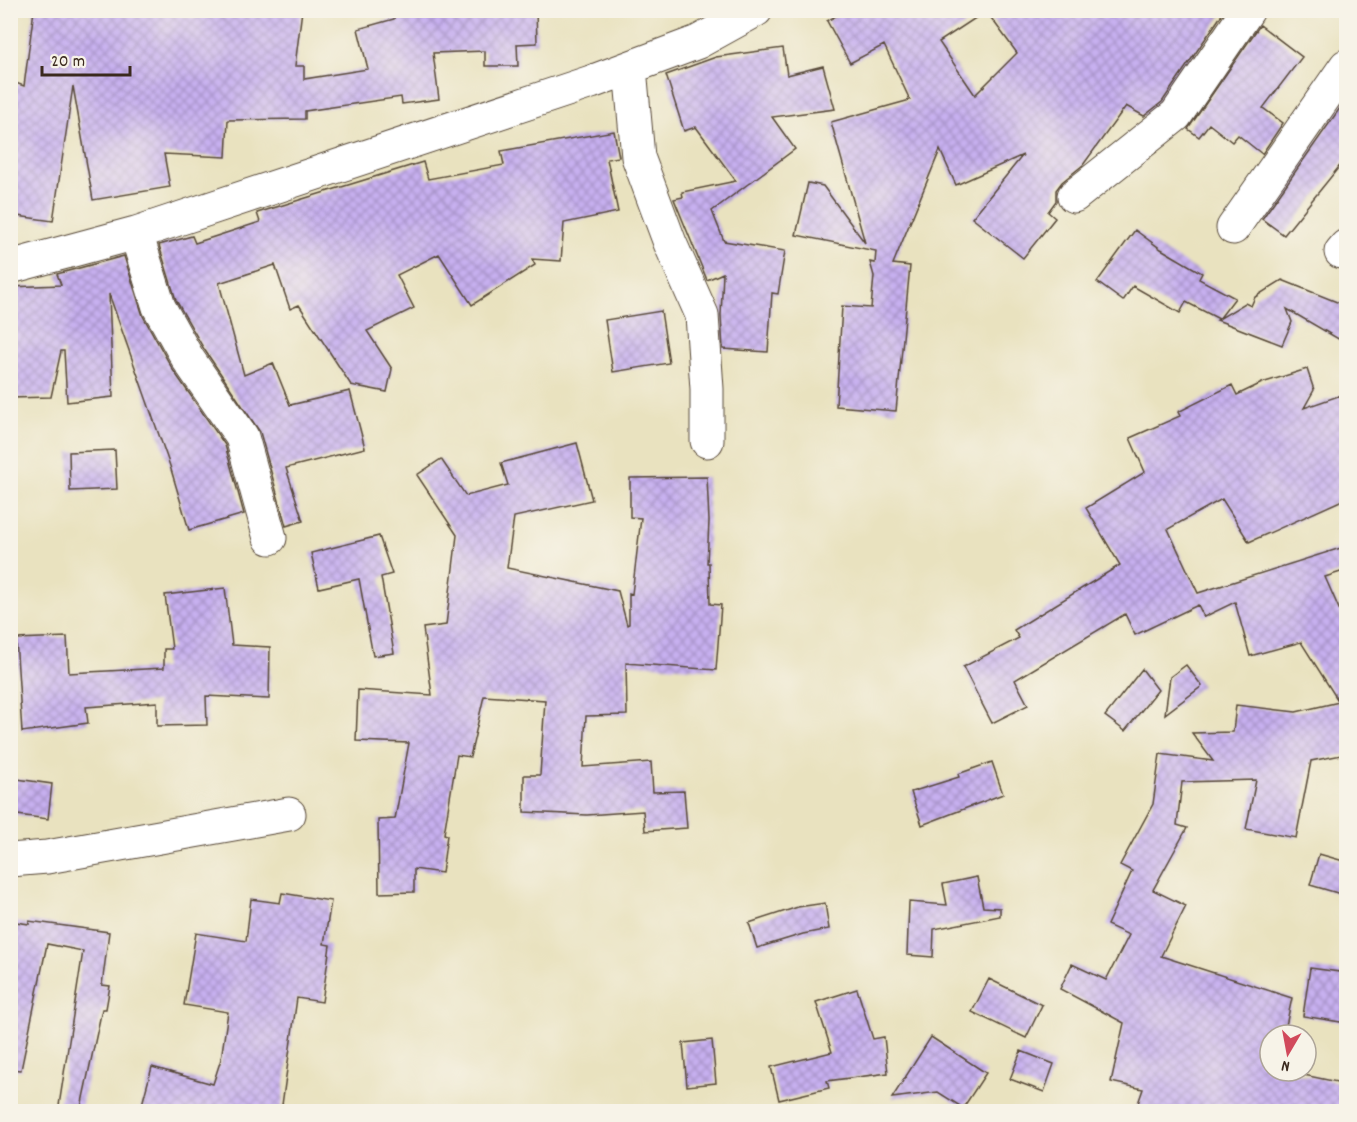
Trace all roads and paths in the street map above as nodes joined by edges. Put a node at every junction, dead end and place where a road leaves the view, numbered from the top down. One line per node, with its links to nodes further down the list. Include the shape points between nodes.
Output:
1 (756, 10): 4 (street, via 698,42)
2 (1248, 10): 5 (street, via 1176,115)
3 (1347, 66): 6 (street)
4 (630, 68): 7 (street); 9 (street, via 638,157 702,315)
5 (1074, 196)
6 (1233, 228)
7 (136, 233): 8 (street); 10 (street, via 159,307 188,359 242,437)
8 (10, 267)
9 (707, 441)
10 (270, 538)
11 (289, 814): 12 (street, via 47,857)
12 (10, 860)

